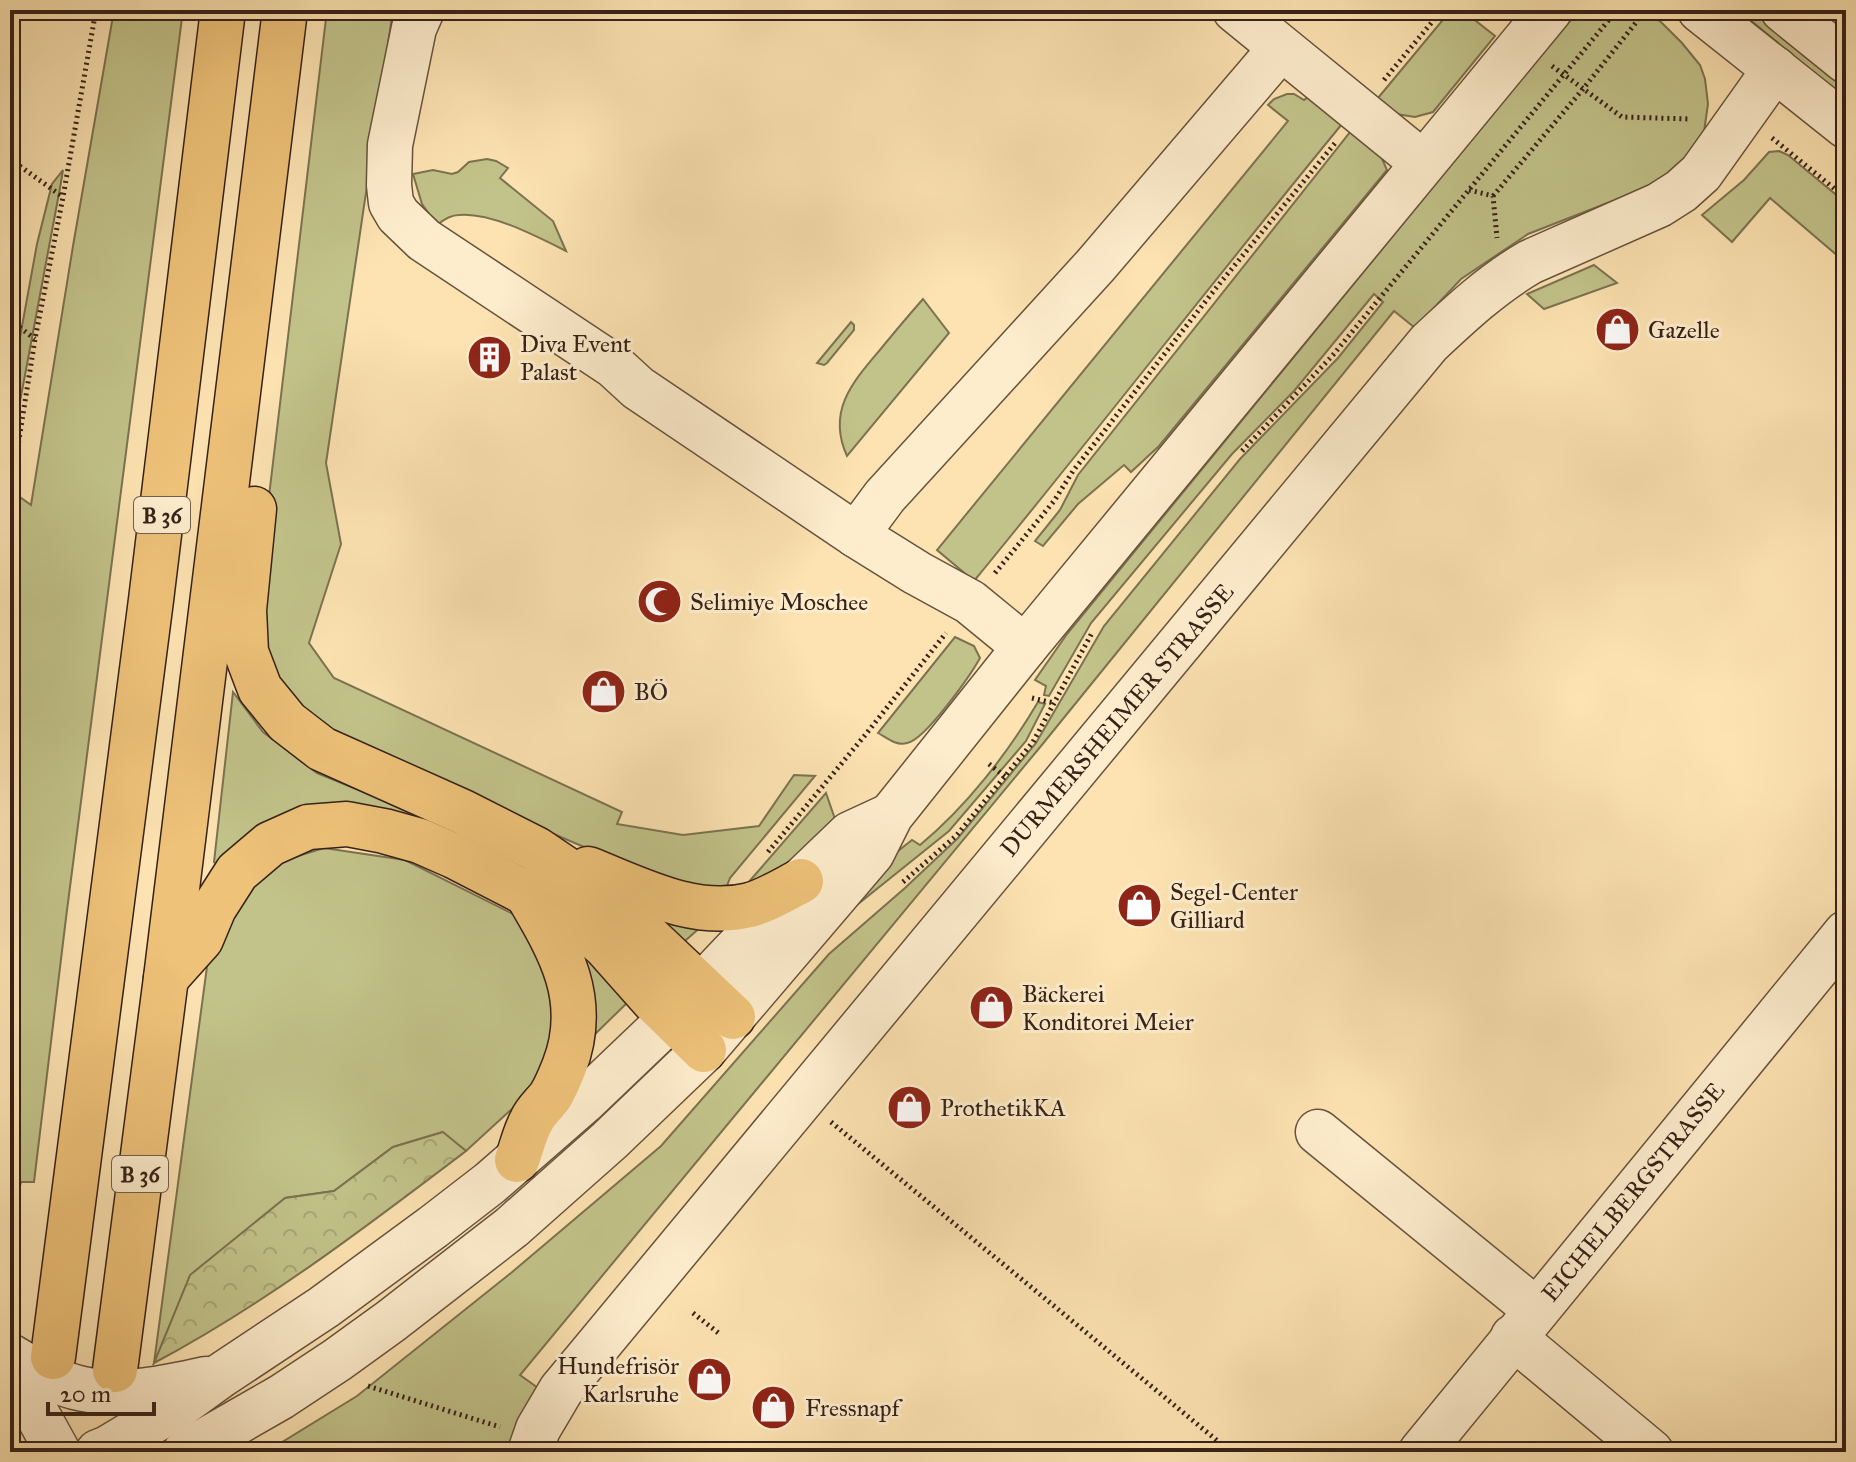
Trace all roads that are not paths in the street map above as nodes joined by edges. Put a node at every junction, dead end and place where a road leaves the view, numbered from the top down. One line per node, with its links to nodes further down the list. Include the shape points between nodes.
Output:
1 (223, 10): 30 (highway, B 36)
2 (285, 10): 13 (highway, B 36)
3 (422, 10): 14 (street, via 390,145 391,203 398,215 424,240)
4 (1235, 10): 8 (street)
5 (1550, 10): 12 (street)
6 (1700, 10): 10 (street)
7 (1783, 10): 9 (street)
8 (1281, 48): 12 (street); 14 (street)
9 (1846, 61)
10 (1775, 69): 11 (street); 34 (street, DURMERSHEIMER STRASSE, via 1701,173 1681,191 1515,271 1429,343 561,1390)
11 (1846, 126)
12 (1423, 163): 15 (street)
13 (249, 303): 17 (highway, via 263,355 267,407 244,610 246,652 260,689 287,722 322,749); 21 (highway, B 36)
14 (856, 535): 15 (street, via 970,602)
15 (1025, 647): 16 (street)
16 (891, 815): 18 (street, via 850,834); 23 (street, via 872,853)
17 (536, 849): 18 (highway, via 697,907 747,906); 22 (highway, via 604,895)
18 (801, 881): 22 (street)
19 (527, 894): 21 (highway, via 420,841 347,824 308,827 270,844 237,872 201,939); 24 (highway, via 571,916); 27 (highway, via 560,951 574,1012 564,1067 532,1118)
20 (1846, 933): 28 (street, EICHELBERGSTRASSE)
21 (166, 978): 32 (highway, B 36)
22 (701, 986): 23 (highway); 24 (street)
23 (733, 1017): 25 (street)
24 (671, 1018): 25 (highway); 27 (street)
25 (704, 1050): 35 (street, via 488,1246 337,1360)
26 (1318, 1132): 28 (street)
27 (517, 1160): 33 (street, via 324,1307)
28 (1525, 1324): 38 (street, EICHELBERGSTRASSE); 39 (street)
29 (10, 1356): 33 (street, via 80,1389 104,1392 169,1388)
30 (53, 1357)
31 (10, 1365): 36 (street)
32 (115, 1370)
33 (220, 1376): 37 (street)
34 (532, 1445)
35 (204, 1446)
36 (58, 1452)
37 (98, 1452)
38 (1421, 1452)
39 (1651, 1452)

